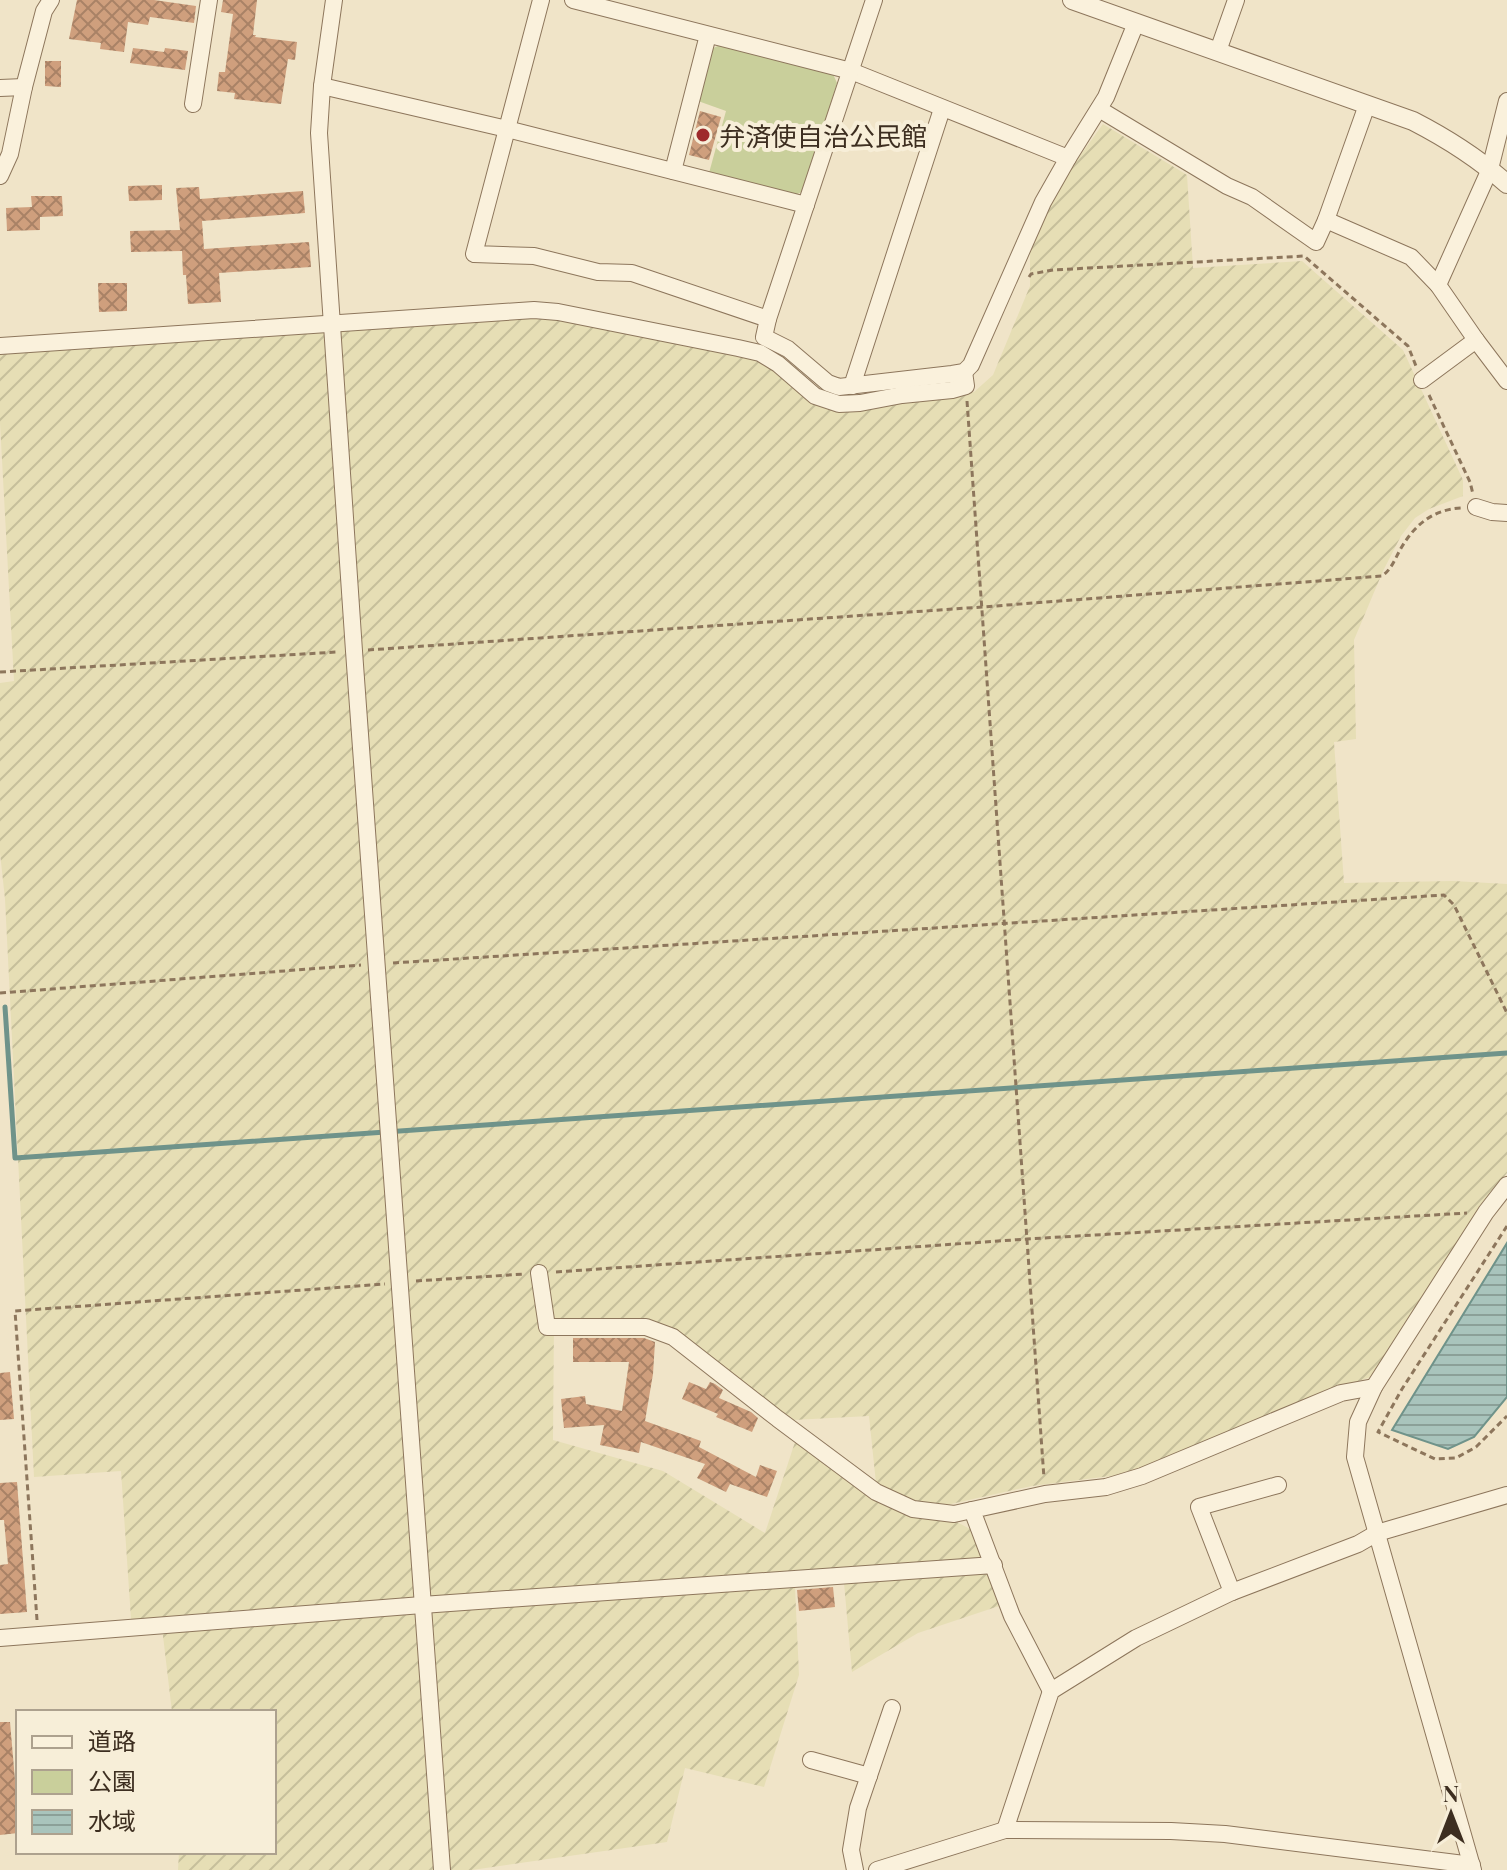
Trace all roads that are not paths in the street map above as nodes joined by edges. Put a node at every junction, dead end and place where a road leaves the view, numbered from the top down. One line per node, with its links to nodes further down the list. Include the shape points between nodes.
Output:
1 (51, 0): 14 (street)
2 (209, 0): 17 (street)
3 (334, 0): 13 (street)
4 (541, 0): 21 (street)
5 (573, 0): 10 (street)
6 (874, 0): 12 (street)
7 (1072, 0): 9 (street)
8 (1236, 0): 11 (street)
9 (1136, 23): 11 (street); 20 (street)
10 (708, 35): 12 (street); 24 (street)
11 (1218, 51): 18 (street)
12 (851, 71): 19 (street); 27 (street)
13 (322, 86): 21 (street); 31 (street, via 319,133)
14 (24, 87): 15 (street); 25 (street)
15 (0, 88)
16 (1507, 101): 23 (street)
17 (193, 104)
18 (1367, 105): 23 (street, via 1425,128); 28 (street)
19 (942, 109): 22 (street); 37 (street)
20 (1099, 109): 22 (street); 28 (street, via 1252,197 1316,242)
21 (507, 129): 24 (street); 30 (street, via 474,254 534,256 598,272 632,273)
22 (1068, 158): 34 (street, via 1043,202)
23 (1490, 169): 26 (street); 29 (street)
24 (673, 171): 27 (street)
25 (0, 176)
26 (1507, 184)
27 (806, 205): 30 (street)
28 (1326, 220): 29 (street, via 1411,257)
29 (1438, 285): 32 (street)
30 (768, 319): 37 (street, via 764,337 788,349 828,383)
31 (330, 323): 33 (street); 34 (street, via 558,312 760,353 815,396 839,404 952,390); 49 (street)
32 (1476, 340): 35 (street); 36 (street)
33 (0, 346)
34 (965, 379): 37 (street)
35 (1422, 380)
36 (1507, 381)
37 (852, 386)
38 (1476, 507): 39 (street)
39 (1507, 513)
40 (1507, 1185): 42 (street)
41 (539, 1273): 45 (street, via 547,1327 661,1331 876,1492 913,1509 954,1514)
42 (1374, 1387): 45 (street, via 1341,1393 1142,1476); 46 (street, via 1358,1422 1355,1457)
43 (1278, 1485): 48 (street, via 1199,1507)
44 (1507, 1495): 46 (street)
45 (972, 1510): 47 (street)
46 (1377, 1533): 48 (street); 56 (street)
47 (994, 1565): 49 (street); 51 (street, via 1012,1616)
48 (1232, 1592): 51 (street, via 1136,1638)
49 (422, 1605): 50 (street); 57 (street)
50 (0, 1638)
51 (1051, 1691): 55 (street)
52 (892, 1708): 54 (street)
53 (811, 1760): 54 (street)
54 (869, 1776): 58 (street, via 851,1850)
55 (1005, 1830): 56 (street, via 1225,1834); 59 (street)
56 (1473, 1868)
57 (442, 1870)
58 (855, 1870)
59 (877, 1870)

